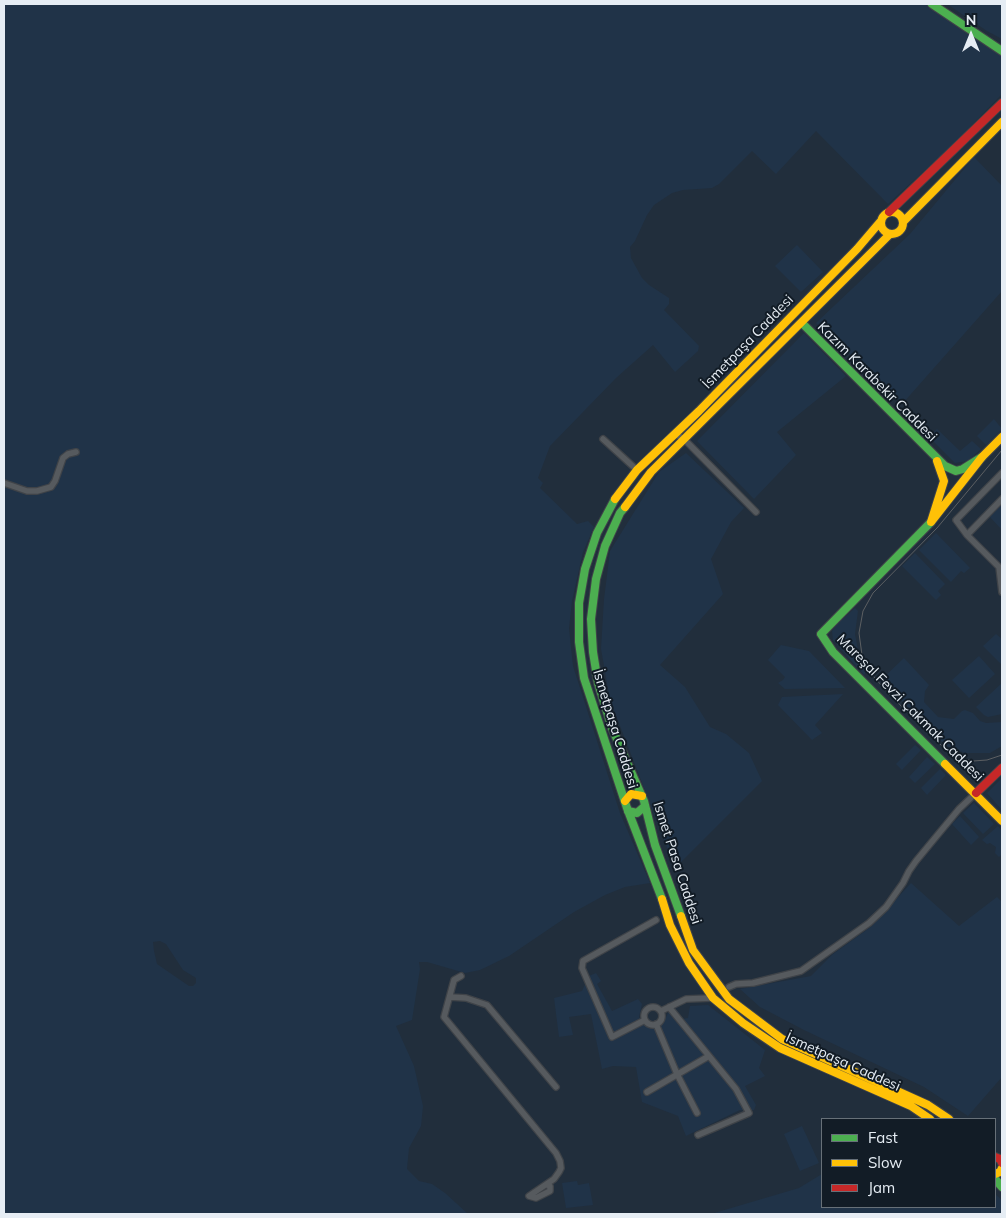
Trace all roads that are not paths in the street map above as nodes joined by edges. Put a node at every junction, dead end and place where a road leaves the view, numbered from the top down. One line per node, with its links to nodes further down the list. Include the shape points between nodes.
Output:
1 (932, 4): 2 (main road)
2 (1002, 51)
3 (1002, 103): 5 (main road)
4 (1002, 122): 7 (main road)
5 (889, 212): 6 (main road); 7 (main road, via 897,213)
6 (880, 222): 8 (main road, via 882,229); 10 (main road, İsmetpaşa Caddesi)
7 (903, 222): 8 (main road, via 898,232)
8 (890, 234): 9 (main road, Ismet Pasa Caddesi)
9 (802, 324): 13 (main road, Ismet Pasa Caddesi); 15 (main road, Kazım Karabekir Caddesi)
10 (675, 434): 13 (street); 17 (main road, İsmetpaşa Caddesi)
11 (1002, 437): 16 (main road)
12 (603, 439): 17 (street)
13 (684, 440): 24 (street); 30 (main road, Ismet Pasa Caddesi, via 651,472 620,513 605,546 596,578 591,619 598,683 612,728)
14 (76, 452): 21 (street, via 63,458 51,487 27,491)
15 (935, 457): 18 (main road); 20 (main road)
16 (982, 457): 18 (main road); 22 (main road)
17 (637, 470): 31 (main road, İsmetpaşa Caddesi, via 615,499 597,533 585,569 579,603 579,642 584,678)
18 (956, 471): 20 (main road, via 947,473); 22 (main road, via 962,477)
19 (1002, 473): 26 (street, via 956,520)
20 (944, 481): 22 (main road, via 952,489); 25 (main road)
21 (4, 483)
22 (960, 486): 25 (main road)
23 (1002, 499): 26 (street)
24 (756, 512)
25 (931, 522): 29 (main road, Mareşal Fevzi Çakmak Caddesi, via 821,634 833,652)
26 (967, 535): 27 (street, via 998,567)
27 (1002, 592)
28 (1002, 768): 29 (main road)
29 (976, 793): 34 (main road, Mareşal Fevzi Çakmak Caddesi); 39 (street, via 916,861 881,913 869,923 801,971)
30 (642, 796): 31 (main road, via 631,794); 32 (main road, Ismet Pasa Caddesi)
31 (625, 801): 33 (main road, İsmetpaşa Caddesi)
32 (645, 806): 33 (main road, via 638,813); 36 (main road, Ismet Pasa Caddesi)
33 (628, 811): 35 (main road, İsmetpaşa Caddesi)
34 (1002, 821)
35 (658, 887): 36 (street); 41 (main road, İsmetpaşa Caddesi, via 674,932)
36 (671, 887): 52 (main road, Ismet Pasa Caddesi, via 693,950 729,999 782,1039 928,1105)
37 (656, 920): 44 (street, via 584,961 582,968 612,1037)
38 (461, 976): 40 (street, via 454,980)
39 (729, 986)
40 (450, 997): 48 (street, via 487,1005); 54 (street, via 444,1017 560,1161 559,1172)
41 (713, 998): 42 (street, via 686,999); 51 (main road, İsmetpaşa Caddesi, via 780,1048 911,1106)
42 (669, 1006): 43 (street); 46 (street)
43 (661, 1011): 44 (street, via 656,1007 649,1008 645,1012); 45 (street, via 662,1018)
44 (645, 1020): 45 (street)
45 (656, 1024): 47 (street)
46 (709, 1056): 47 (street); 53 (street, via 736,1089 749,1113)
47 (677, 1074): 49 (street); 50 (street)
48 (556, 1087)
49 (647, 1092)
50 (697, 1113)
51 (929, 1118)
52 (947, 1118)
53 (698, 1135)
54 (547, 1185)

